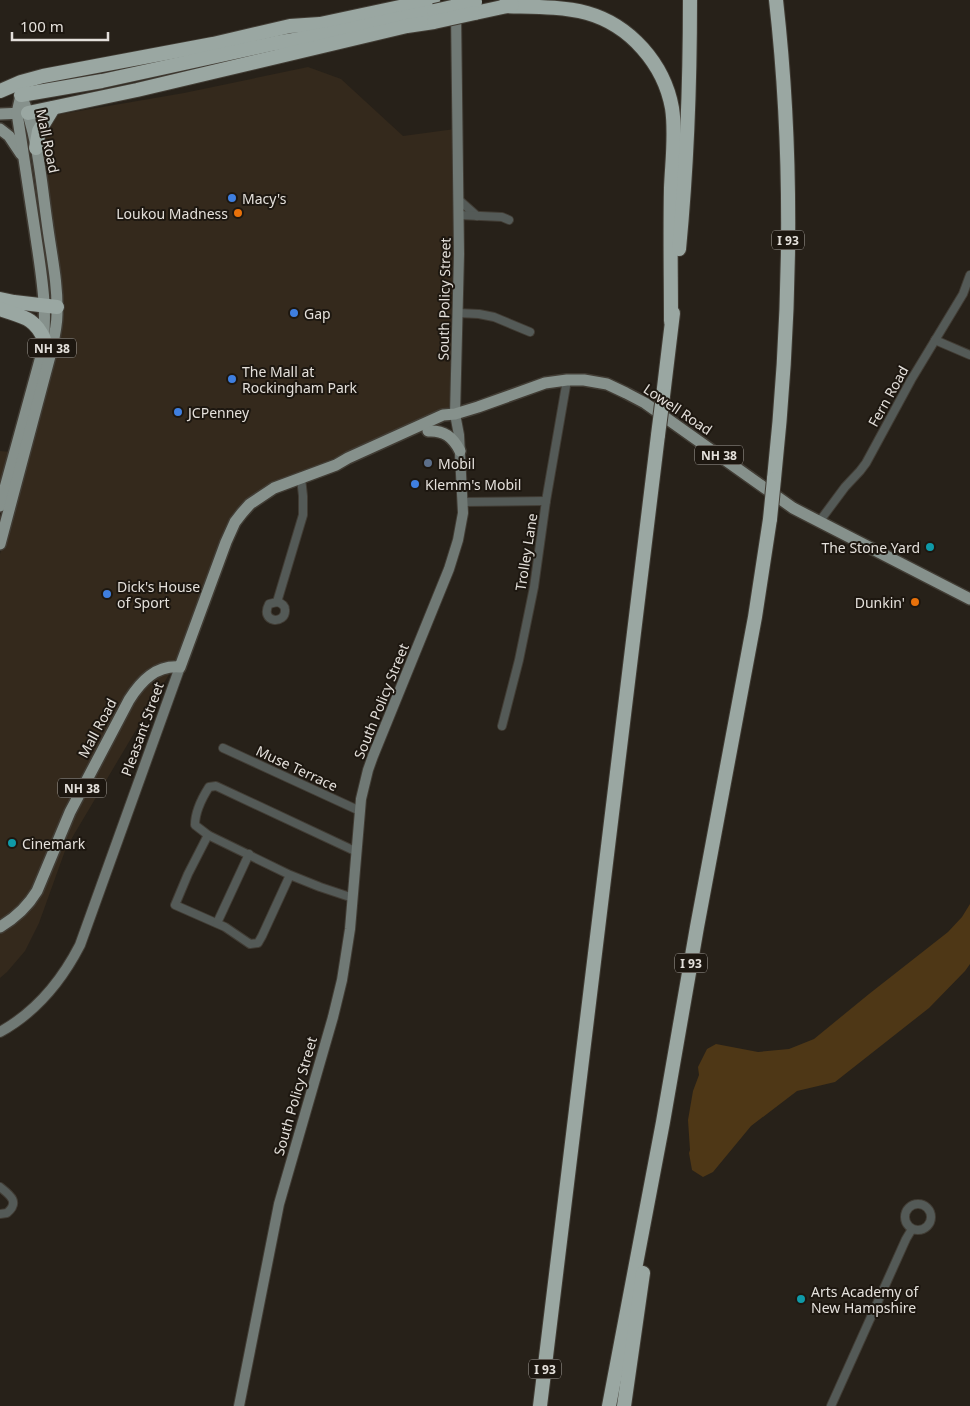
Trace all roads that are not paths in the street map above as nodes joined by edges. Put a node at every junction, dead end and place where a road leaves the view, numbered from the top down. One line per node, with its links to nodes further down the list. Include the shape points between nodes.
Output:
1 (456, 0): 19 (street, South Policy Street)
2 (532, 0): 6 (highway)
3 (690, 0): 29 (highway, I 93, via 686,164)
4 (776, 0): 59 (highway, I 93, bridge, via 788,189 782,410 755,617)
5 (478, 5): 6 (highway); 7 (highway, bridge)
6 (504, 6): 29 (highway, via 572,10 601,18 638,43 660,72 673,122)
7 (433, 11): 8 (highway); 9 (highway); 13 (highway, via 407,26)
8 (320, 24): 9 (highway); 10 (highway, via 290,26 43,76)
9 (276, 43): 11 (highway)
10 (0, 91)
11 (21, 95): 12 (main road); 14 (main road, Mall Road)
12 (0, 96)
13 (53, 108): 14 (highway); 17 (highway, via 39,131)
14 (23, 113): 15 (main road); 17 (main road, Mall Road / NH 38); 18 (main road, Mall Road / NH 38)
15 (0, 114)
16 (0, 129): 18 (main road, via 10,136)
17 (36, 148): 26 (main road, Mall Road / NH 38, via 56,289)
18 (24, 160): 26 (main road, Mall Road / NH 38)
19 (459, 200): 20 (street, South Policy Street); 21 (street)
20 (459, 215): 21 (street); 28 (street, South Policy Street)
21 (476, 216): 22 (street)
22 (510, 220)
23 (970, 275): 24 (street, Fern Road)
24 (966, 296): 32 (street, Fern Road)
25 (0, 298): 26 (highway)
26 (51, 307): 31 (main road, Mall Road / NH 38); 44 (main road, Mall Road / NH 38, via 55,334)
27 (0, 309): 31 (highway, via 31,320)
28 (458, 313): 30 (street, via 494,317); 35 (street, South Policy Street)
29 (672, 321): 64 (highway, I 93, bridge)
30 (530, 332)
31 (44, 339): 42 (main road, Mall Road / NH 38)
32 (935, 340): 33 (street); 43 (street, Fern Road, via 866,462)
33 (970, 355)
34 (567, 380): 35 (main road, Lowell Road / NH 38, via 545,383); 40 (street, Trolley Lane); 43 (main road, Lowell Road / NH 38, via 597,382 626,392 781,500)
35 (455, 414): 36 (main road, Pleasant Street / NH 38); 37 (street, South Policy Street); 38 (main road, Pleasant Street / NH 38, via 443,415)
36 (428, 431): 37 (main road, via 448,434); 38 (main road, Pleasant Street / NH 38, via 349,465)
37 (460, 451): 41 (street, South Policy Street)
38 (336, 465): 39 (main road, Pleasant Street / NH 38)
39 (301, 478): 46 (street, via 303,515); 47 (main road, Pleasant Street / NH 38, via 261,496 235,522)
40 (546, 501): 41 (street); 48 (street, Trolley Lane, via 534,587)
41 (463, 502): 50 (street, South Policy Street, via 456,548 368,770)
42 (0, 506)
43 (819, 522): 45 (main road, Lowell Road / NH 38)
44 (0, 544)
45 (970, 599)
46 (277, 602)
47 (180, 667): 57 (main road, Mall Road / NH 38, via 160,670 137,687 70,812 37,891 20,913); 58 (street, Pleasant Street, via 73,958 47,995 26,1016)
48 (502, 726)
49 (223, 748): 50 (street, Muse Terrace)
50 (360, 811): 52 (street, South Policy Street)
51 (208, 835): 52 (street, via 195,825 195,818 204,795 209,788 216,786); 53 (street); 56 (street, via 175,905)
52 (357, 852): 55 (street, South Policy Street)
53 (249, 854): 54 (street); 56 (street)
54 (290, 874): 55 (street); 56 (street, via 258,943 250,944)
55 (353, 898): 63 (street, South Policy Street, via 338,995 279,1204)
56 (217, 923)
57 (0, 927)
58 (0, 1032)
59 (663, 1122): 65 (highway, I 93); 66 (highway)
60 (0, 1187): 61 (street, via 13,1202 7,1213)
61 (0, 1214)
62 (912, 1229): 67 (street)
63 (239, 1406)
64 (540, 1406)
65 (609, 1406)
66 (624, 1406)
67 (832, 1406)

